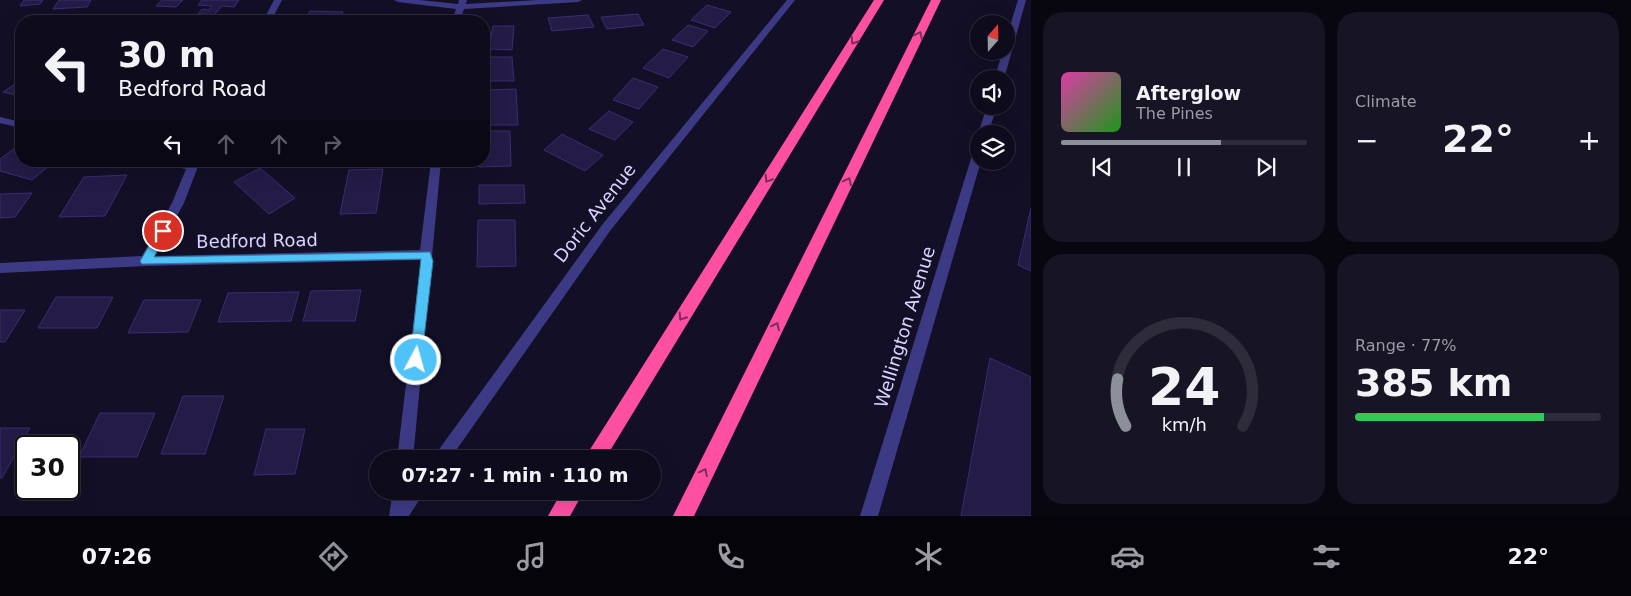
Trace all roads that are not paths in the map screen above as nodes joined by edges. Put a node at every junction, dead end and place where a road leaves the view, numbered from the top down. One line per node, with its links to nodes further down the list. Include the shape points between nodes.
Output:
1 (278, 0): 9 (street)
2 (398, 0): 8 (street)
3 (578, 0): 8 (street)
4 (791, 0): 20 (street, Doric Avenue, via 606,228)
5 (880, 0): 21 (highway, one-way to 21)
6 (936, 0): 27 (highway, one-way to 6)
7 (1022, 0): 10 (street)
8 (461, 4)
9 (270, 15)
10 (1002, 70)
11 (0, 120): 12 (street)
12 (15, 124)
13 (192, 167): 17 (street, via 178,202)
14 (435, 167): 16 (street)
15 (973, 170): 28 (street, Wellington Avenue)
16 (426, 255): 17 (street, Bedford Road); 19 (street, via 428,261)
17 (146, 261): 18 (street, Bedford Road)
18 (0, 268)
19 (406, 450)
20 (446, 450)
21 (600, 450)
22 (400, 500): 25 (street)
23 (411, 500): 25 (street)
24 (568, 500): 26 (highway)
25 (399, 516)
26 (558, 516)
27 (683, 516)
28 (869, 516)

